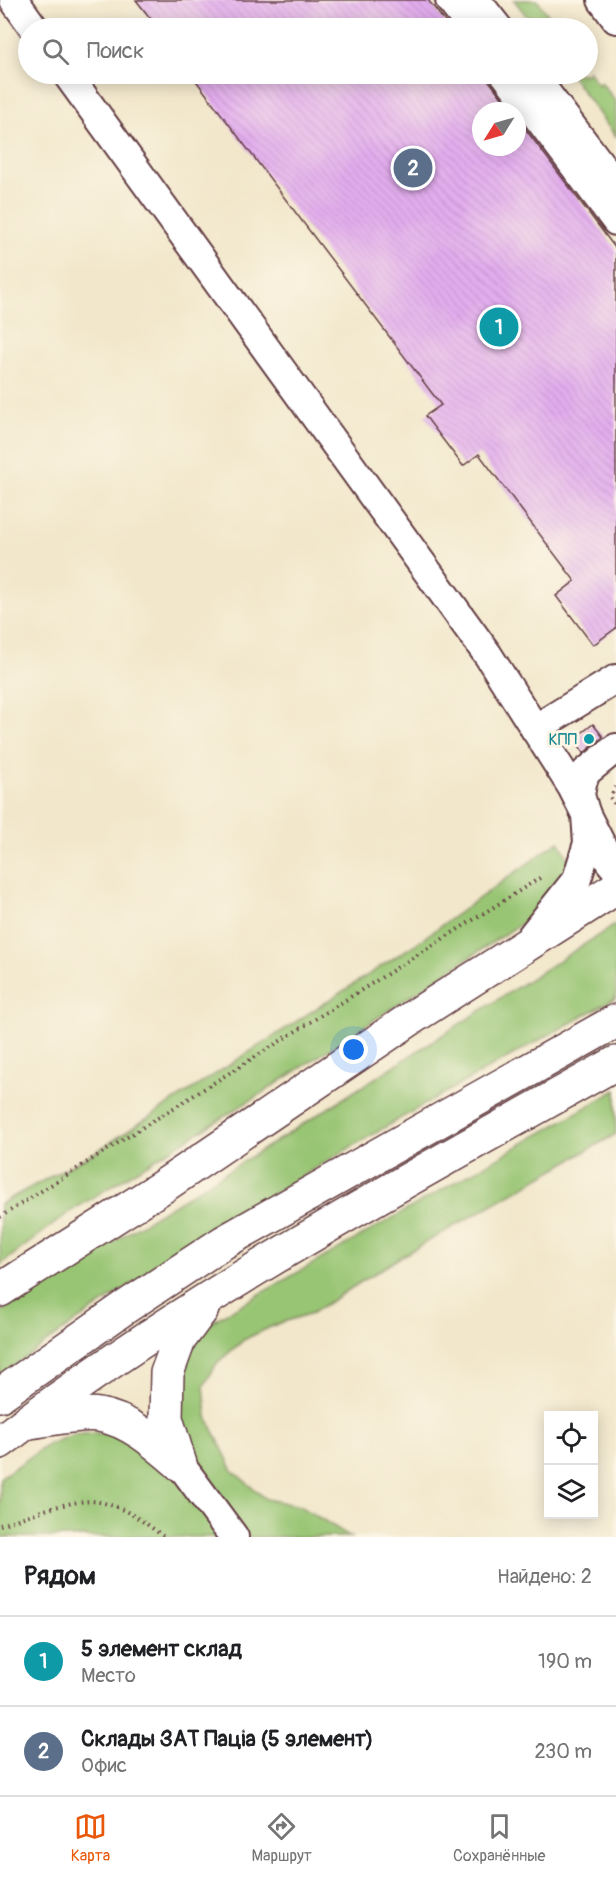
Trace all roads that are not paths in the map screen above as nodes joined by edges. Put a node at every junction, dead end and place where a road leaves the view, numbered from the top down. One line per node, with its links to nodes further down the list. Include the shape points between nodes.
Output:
1 (14, 0): 5 (street)
2 (450, 0): 6 (street)
3 (476, 0): 7 (street)
4 (602, 0): 8 (street)
5 (27, 18)
6 (464, 18)
7 (490, 18)
8 (616, 19)
9 (74, 84): 15 (street, via 488,655)
10 (514, 84): 13 (street)
11 (540, 84): 12 (street)
12 (616, 185)
13 (616, 220)
14 (616, 679): 15 (street)
15 (535, 729): 17 (street, via 572,787)
16 (607, 755): 17 (street, via 590,776 590,786)
17 (609, 820): 18 (street, via 610,862); 20 (street, via 588,843 577,879)
18 (616, 868)
19 (616, 888): 20 (main road)
20 (523, 948): 23 (main road)
21 (616, 1021): 25 (main road, via 224,1242)
22 (616, 1063): 24 (main road, via 332,1222)
23 (0, 1290)
24 (210, 1298): 26 (main road); 27 (main road, via 178,1340 167,1373 166,1418)
25 (0, 1395)
26 (12, 1432): 27 (main road, via 99,1415 150,1437)
27 (180, 1464): 28 (street)
28 (234, 1537)

